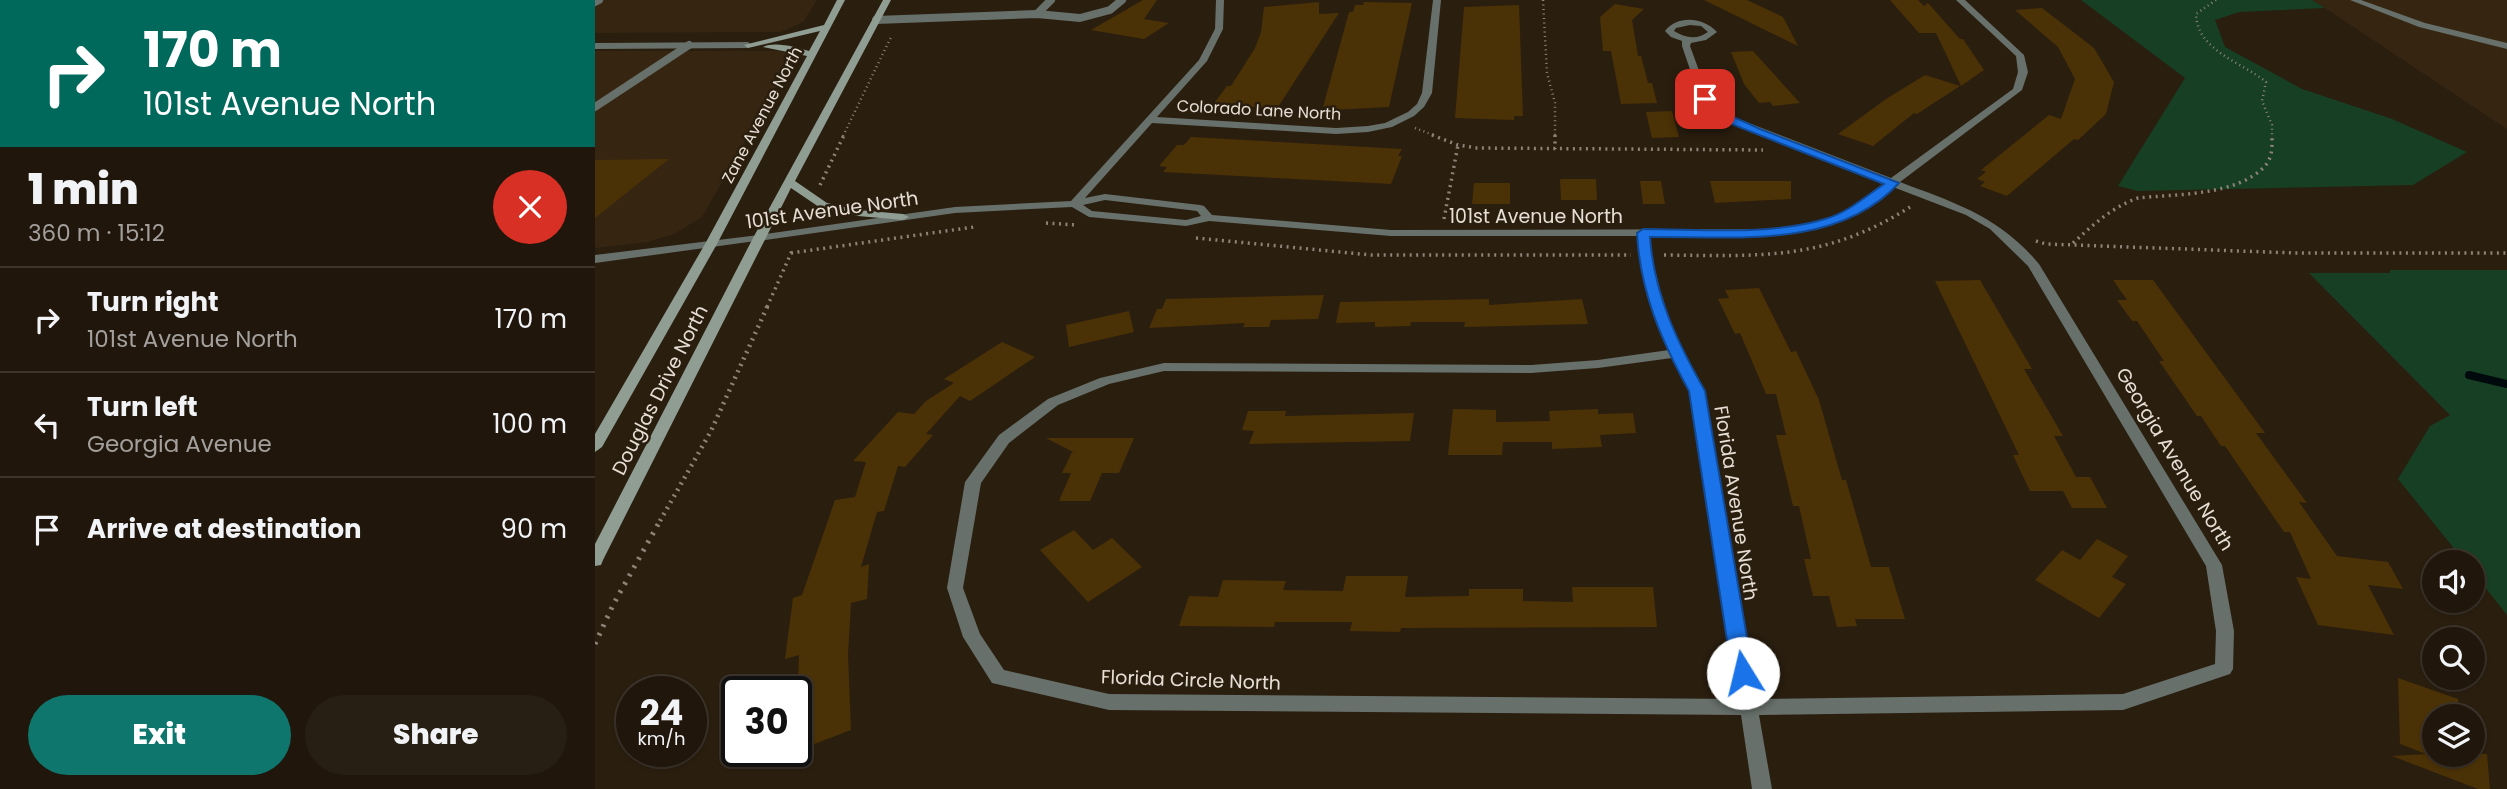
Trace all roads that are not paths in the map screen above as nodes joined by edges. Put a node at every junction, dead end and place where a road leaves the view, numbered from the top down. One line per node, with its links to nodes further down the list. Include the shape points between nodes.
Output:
1 (841, 0): 11 (main road, Zane Avenue North)
2 (887, 0): 10 (main road)
3 (1051, 0): 9 (lane)
4 (1122, 0): 9 (lane, via 1110,10 1080,18)
5 (1220, 0): 19 (street, via 1219,29 1203,61)
6 (1437, 0): 19 (street, Colorado Lane North, via 1427,93 1421,105 1398,121 1336,131)
7 (1960, 0): 21 (street, 101st Avenue North, via 2020,55 2023,72 2017,90)
8 (2354, 0): 16 (street, via 2422,25)
9 (1037, 14): 10 (lane)
10 (876, 20): 20 (main road)
11 (825, 27): 14 (main road); 17 (main road, Zane Avenue North)
12 (1687, 39): 21 (street, via 1705,99 1725,117)
13 (689, 45): 14 (street); 15 (street); 18 (lane)
14 (748, 45): 17 (main road)
15 (595, 46)
16 (2507, 46)
17 (812, 55): 27 (main road, Zane Avenue North)
18 (595, 107)
19 (1151, 120): 22 (street)
20 (789, 182): 23 (main road, via 823,205); 26 (main road)
21 (1893, 183): 25 (street, 101st Avenue North, via 1829,222 1779,232); 32 (street, Georgia Avenue North, via 1970,213 1994,227 2033,264 2214,565 2225,631 2224,670 2123,702)
22 (1074, 204): 23 (street, 101st Avenue North, via 1009,205); 24 (street, 101st Avenue North, via 1089,214 1186,223); 24 (street, 101st Avenue North, via 1105,197 1200,208)
23 (904, 217): 26 (street, 101st Avenue North)
24 (1209, 218): 25 (street, 101st Avenue North, via 1391,233)
25 (1643, 233): 29 (street, Florida Avenue North, via 1657,309)
26 (759, 238): 27 (street, 101st Avenue North); 31 (main road, Douglas Drive North)
27 (711, 244): 28 (street, 101st Avenue North); 30 (main road, Douglas Drive North)
28 (595, 259)
29 (1675, 353): 32 (street, Florida Avenue North, via 1697,391); 32 (street, Florida Circle North, via 1531,369 1164,367 1105,381 1053,402 1004,439 973,482 955,588 972,637 998,677 1109,702)
30 (595, 447)
31 (595, 560)
32 (1748, 706): 33 (street, Florida Avenue North)
33 (1762, 789)

